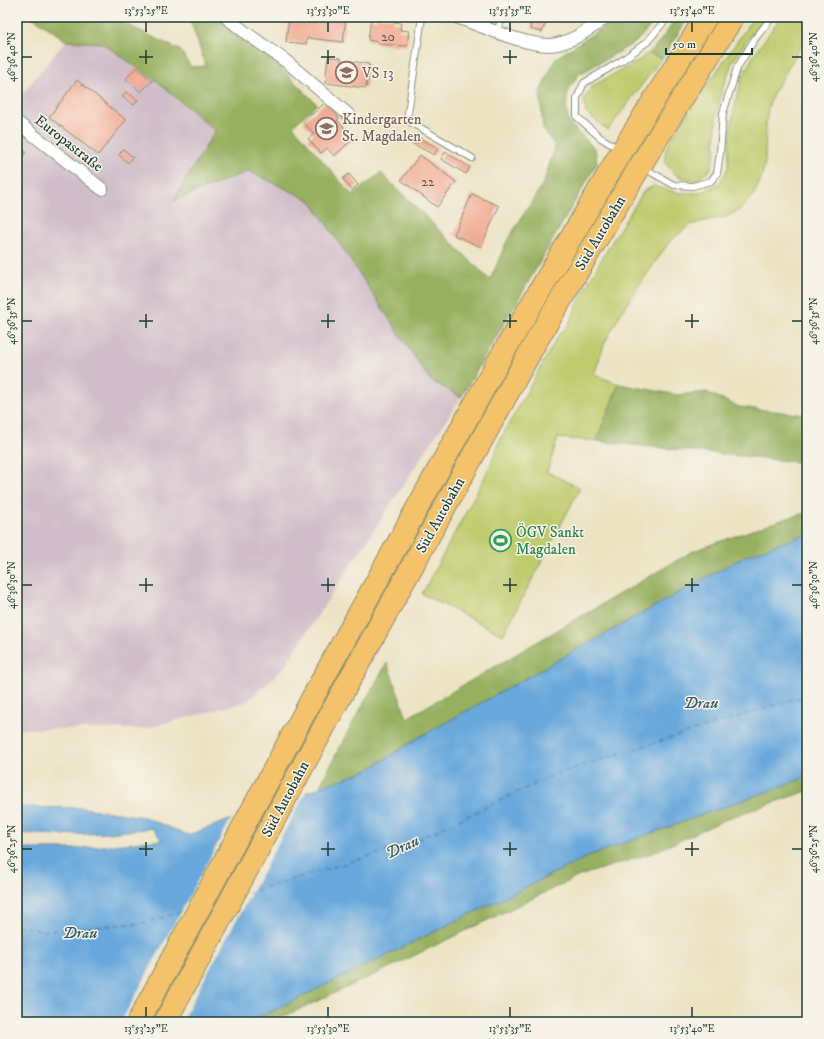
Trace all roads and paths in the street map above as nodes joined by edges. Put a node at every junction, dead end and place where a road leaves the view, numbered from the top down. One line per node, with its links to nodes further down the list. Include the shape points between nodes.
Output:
1 (226, 17): 11 (street, via 287,62)
2 (422, 17): 14 (lane, via 407,120)
3 (456, 17): 10 (street)
4 (502, 17): 10 (lane)
5 (606, 17): 10 (street, via 566,41 550,45)
6 (668, 17): 13 (lane, via 647,42 584,83 577,98 577,117 601,138)
7 (706, 17): 13 (highway, Süd Autobahn)
8 (733, 17): 15 (highway, Süd Autobahn)
9 (772, 17): 15 (lane, via 754,40 738,68 723,113 717,173 711,181 693,186 674,185)
10 (497, 33)
11 (350, 116)
12 (17, 122): 16 (street, Europastraße)
13 (622, 151): 17 (highway, Süd Autobahn, via 503,353 320,684)
14 (472, 158)
15 (640, 166): 18 (highway, Süd Autobahn, via 534,345)
16 (102, 189)
17 (138, 1022)
18 (165, 1022)

